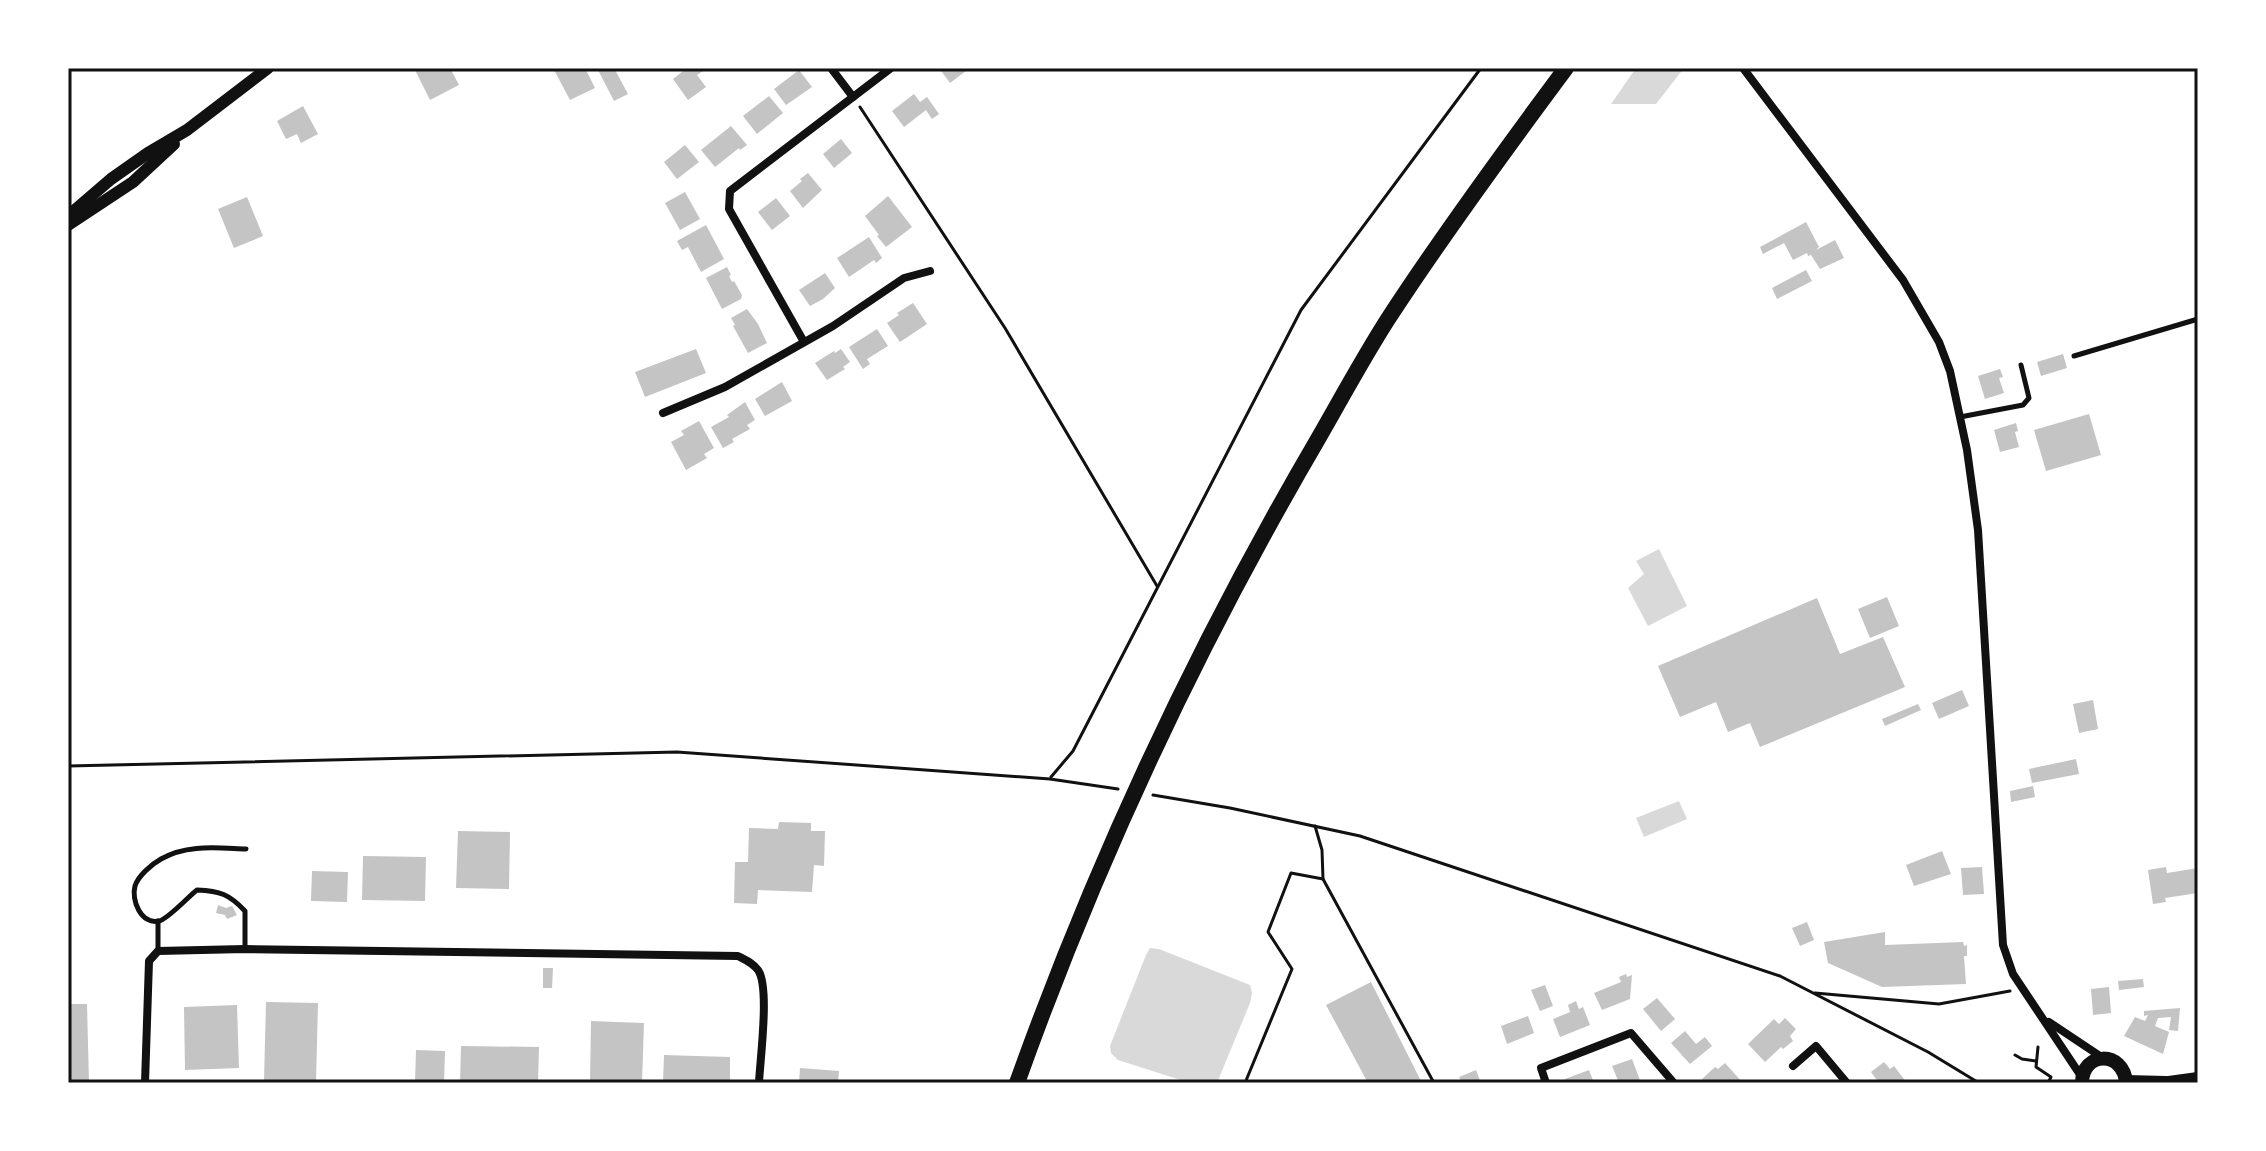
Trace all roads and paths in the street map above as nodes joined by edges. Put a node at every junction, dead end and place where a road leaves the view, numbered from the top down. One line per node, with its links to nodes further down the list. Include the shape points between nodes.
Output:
1 (268, 68): 8 (street)
2 (831, 68): 7 (street)
3 (891, 68): 7 (street)
4 (1481, 68): 18 (path, via 1301,310)
5 (1566, 68): 21 (main road, via 1387,321 1224,609 1140,779)
6 (1743, 68): 17 (street, via 1903,280 1939,342)
7 (853, 97): 13 (street, via 730,191 729,209); 18 (path, via 1005,328)
8 (187, 130): 9 (street, via 111,179); 10 (street, via 133,182)
9 (68, 216)
10 (68, 225)
11 (930, 271): 13 (street, via 904,278)
12 (2198, 319): 14 (lane)
13 (804, 342): 16 (street, via 725,387)
14 (2074, 356)
15 (2021, 365): 17 (lane, via 2029,398 2023,405)
16 (663, 413)
17 (1960, 417): 29 (street, via 1983,583 2003,945)
18 (1158, 587): 20 (path, via 1073,751)
19 (68, 766): 20 (path, via 677,752)
20 (1050, 779): 21 (path)
21 (1126, 793): 42 (main road)
22 (1150, 795): 23 (path)
23 (1315, 826): 25 (path); 30 (path, via 1372,839 1765,971)
24 (246, 849): 26 (lane, via 197,847 160,859 135,887 135,905 145,918)
25 (1323, 879): 43 (path, via 1291,873 1268,932 1292,969); 44 (path)
26 (158, 921): 27 (lane, via 197,890 215,891 233,897 245,911); 28 (lane)
27 (245, 949): 28 (street); 41 (street, via 738,956 761,973)
28 (158, 951): 40 (street, via 149,961)
29 (2021, 988): 30 (path, via 1939,1004); 31 (street)
30 (1814, 993): 48 (path)
31 (2045, 1019): 34 (street); 38 (street)
32 (2038, 1047): 35 (path)
33 (2015, 1055): 35 (path)
34 (2103, 1058): 38 (main road, via 2089,1064); 39 (main road, via 2122,1068)
35 (2036, 1061): 49 (path, via 2036,1067 2051,1077)
36 (1793, 1066): 47 (street, via 1816,1046)
37 (2198, 1079): 50 (main road)
38 (2082, 1080)
39 (2126, 1082): 50 (main road)
40 (145, 1083)
41 (759, 1083)
42 (1017, 1083)
43 (1245, 1083)
44 (1434, 1083)
45 (1546, 1083): 46 (street, via 1541,1068 1631,1033)
46 (1674, 1083)
47 (1847, 1083)
48 (1979, 1083)
49 (2048, 1083)
50 (2167, 1083)

